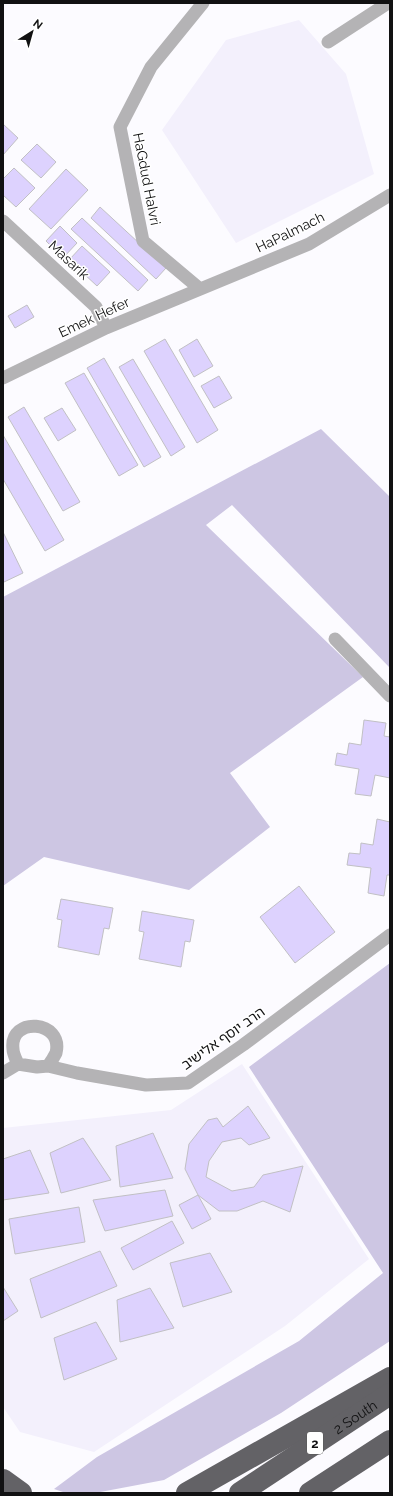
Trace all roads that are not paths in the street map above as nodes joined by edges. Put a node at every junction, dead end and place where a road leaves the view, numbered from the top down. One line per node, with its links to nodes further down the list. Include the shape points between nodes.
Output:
1 (203, 3): 6 (street, HaGdud HaIvri, via 151,67 120,127 143,241)
2 (388, 3): 3 (street)
3 (328, 42)
4 (390, 195): 6 (street, HaPalmach, via 309,244)
5 (3, 221): 7 (street, Masarik, via 96,307)
6 (200, 289): 7 (street, Emek Hefer)
7 (106, 328): 8 (street, Emek Hefer)
8 (3, 378)
9 (335, 639): 10 (street)
10 (390, 696)
11 (390, 935): 13 (street, הרב יוסף אלישיב, via 244,1045 188,1083 146,1086)
12 (18, 1064): 13 (street); 13 (street, via 13,1050 15,1037 26,1027 33,1025 46,1029 55,1040 55,1054); 14 (street)
13 (48, 1066)
14 (3, 1073)
15 (390, 1378): 20 (highway)
16 (390, 1394): 21 (highway, 2 South / 2)
17 (390, 1441): 22 (highway)
18 (3, 1480): 19 (highway)
19 (21, 1493)
20 (187, 1493)
21 (240, 1493)
22 (310, 1493)

